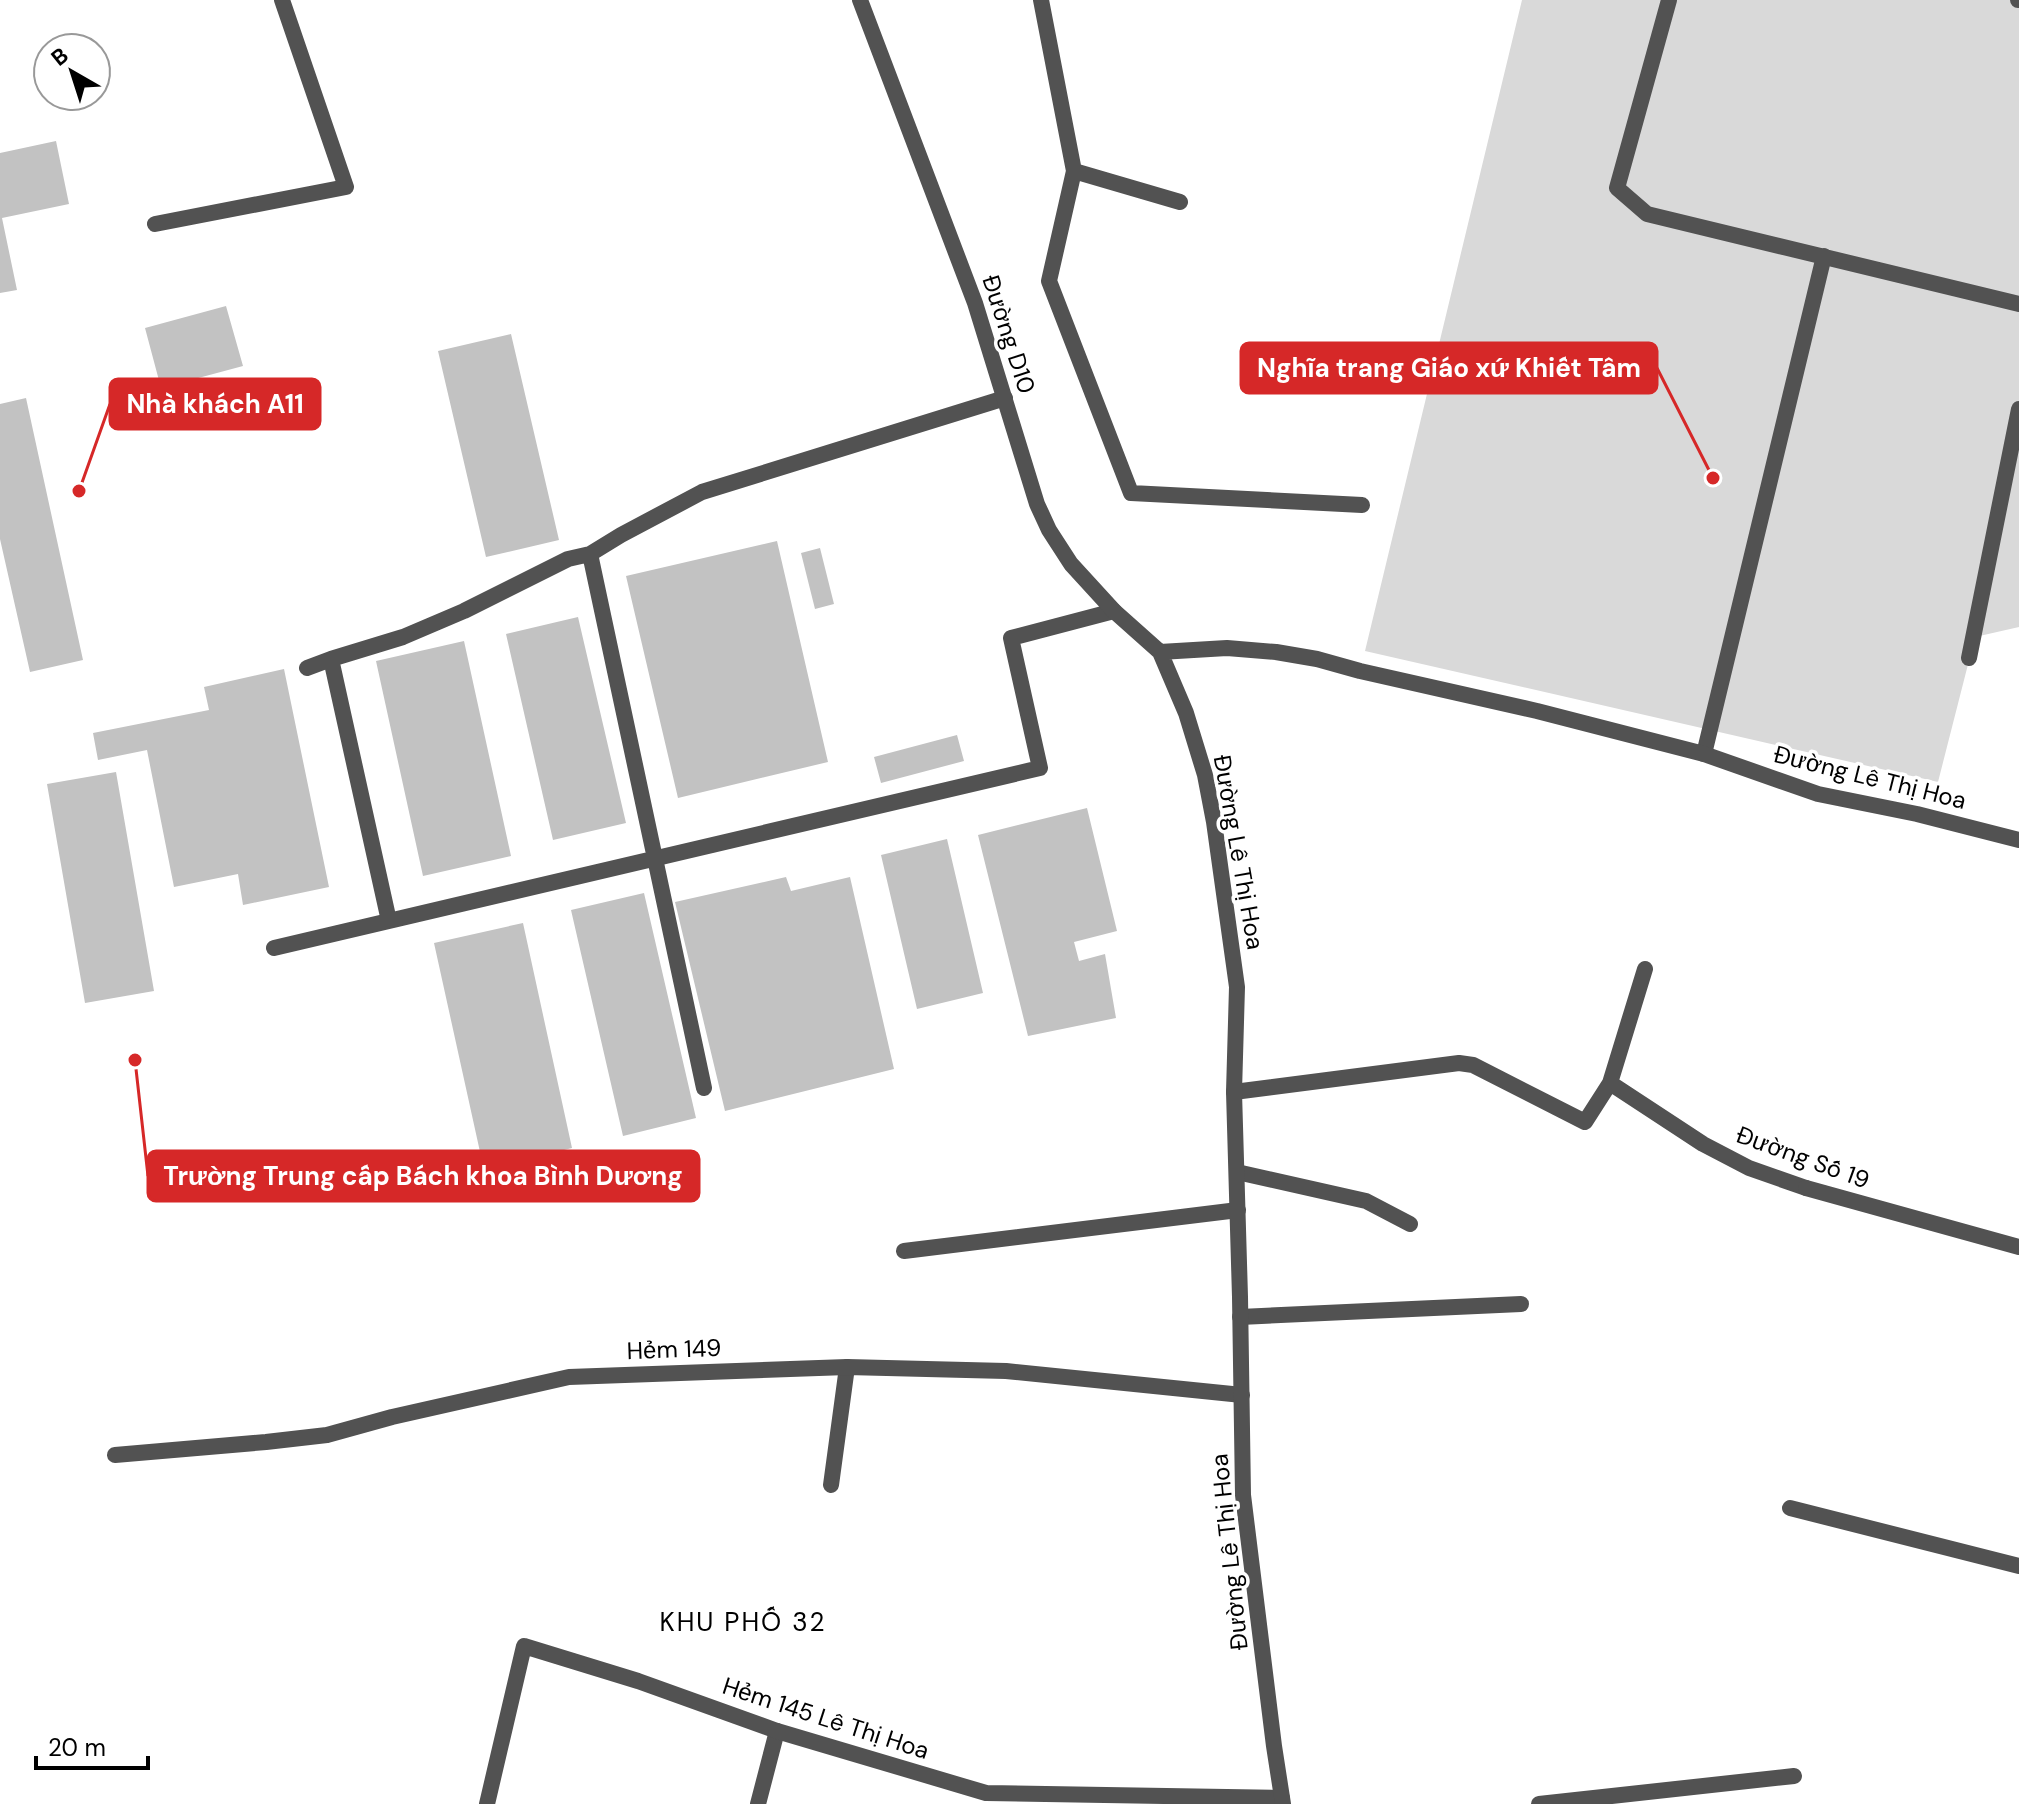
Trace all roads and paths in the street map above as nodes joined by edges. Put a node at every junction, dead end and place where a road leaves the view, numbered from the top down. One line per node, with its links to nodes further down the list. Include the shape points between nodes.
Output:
1 (282, 0): 7 (street, via 346,187)
2 (860, 0): 10 (street, Đường D10, via 975,303)
3 (1041, 0): 5 (street)
4 (1669, 0): 8 (street, via 1617,188 1647,214)
5 (1074, 171): 6 (street); 12 (street, via 1049,281 1131,493)
6 (1180, 202)
7 (155, 224)
8 (1824, 256): 9 (street); 19 (street)
9 (2019, 304)
10 (1005, 398): 13 (street, via 702,492); 14 (street, Đường D10, via 1049,530 1071,564)
11 (2019, 409): 16 (street)
12 (1362, 505)
13 (590, 554): 17 (street, via 568,559 403,637); 21 (street)
14 (1114, 611): 15 (street, Đường D10); 21 (street, via 1011,638 1040,768)
15 (1160, 652): 19 (street, Đường Lê Thị Hoa, via 1227,648 1317,659); 27 (street, Đường Lê Thị Hoa, via 1186,713 1214,822 1237,987)
16 (1969, 658)
17 (331, 659): 18 (street); 22 (street)
18 (307, 668)
19 (1704, 754): 20 (street, Đường Lê Thị Hoa, via 1818,794)
20 (2019, 840)
21 (654, 859): 22 (street); 26 (street)
22 (389, 921): 23 (street)
23 (274, 948)
24 (1645, 969): 25 (street)
25 (1610, 1083): 27 (street, via 1585,1122 1473,1065 1459,1063); 31 (street, Đường Số 19, via 1749,1168)
26 (704, 1088)
27 (1234, 1092): 28 (street, Đường Lê Thị Hoa)
28 (1237, 1172): 29 (street, Đường Lê Thị Hoa); 30 (street, via 1366,1201)
29 (1238, 1210): 32 (street); 34 (street, Đường Lê Thị Hoa)
30 (1410, 1224)
31 (2019, 1247)
32 (904, 1251)
33 (1521, 1304): 34 (street)
34 (1240, 1317): 36 (street, Đường Lê Thị Hoa)
35 (847, 1367): 36 (street, Hẻm 149, via 1006,1371); 37 (street, Hẻm 149, via 569,1377 327,1435); 38 (street)
36 (1242, 1395): 44 (street, Đường Lê Thị Hoa, via 1243,1495)
37 (115, 1455)
38 (831, 1485)
39 (1790, 1508): 40 (street)
40 (2019, 1566)
41 (777, 1731): 43 (street, Hẻm 145 Lê Thị Hoa); 45 (street, Hẻm 145 Lê Thị Hoa, via 524,1646); 46 (street)
42 (1794, 1776): 47 (street)
43 (1013, 1799): 44 (street, Hẻm 145 Lê Thị Hoa)
44 (1283, 1801)
45 (487, 1804)
46 (758, 1804)
47 (1539, 1804)

